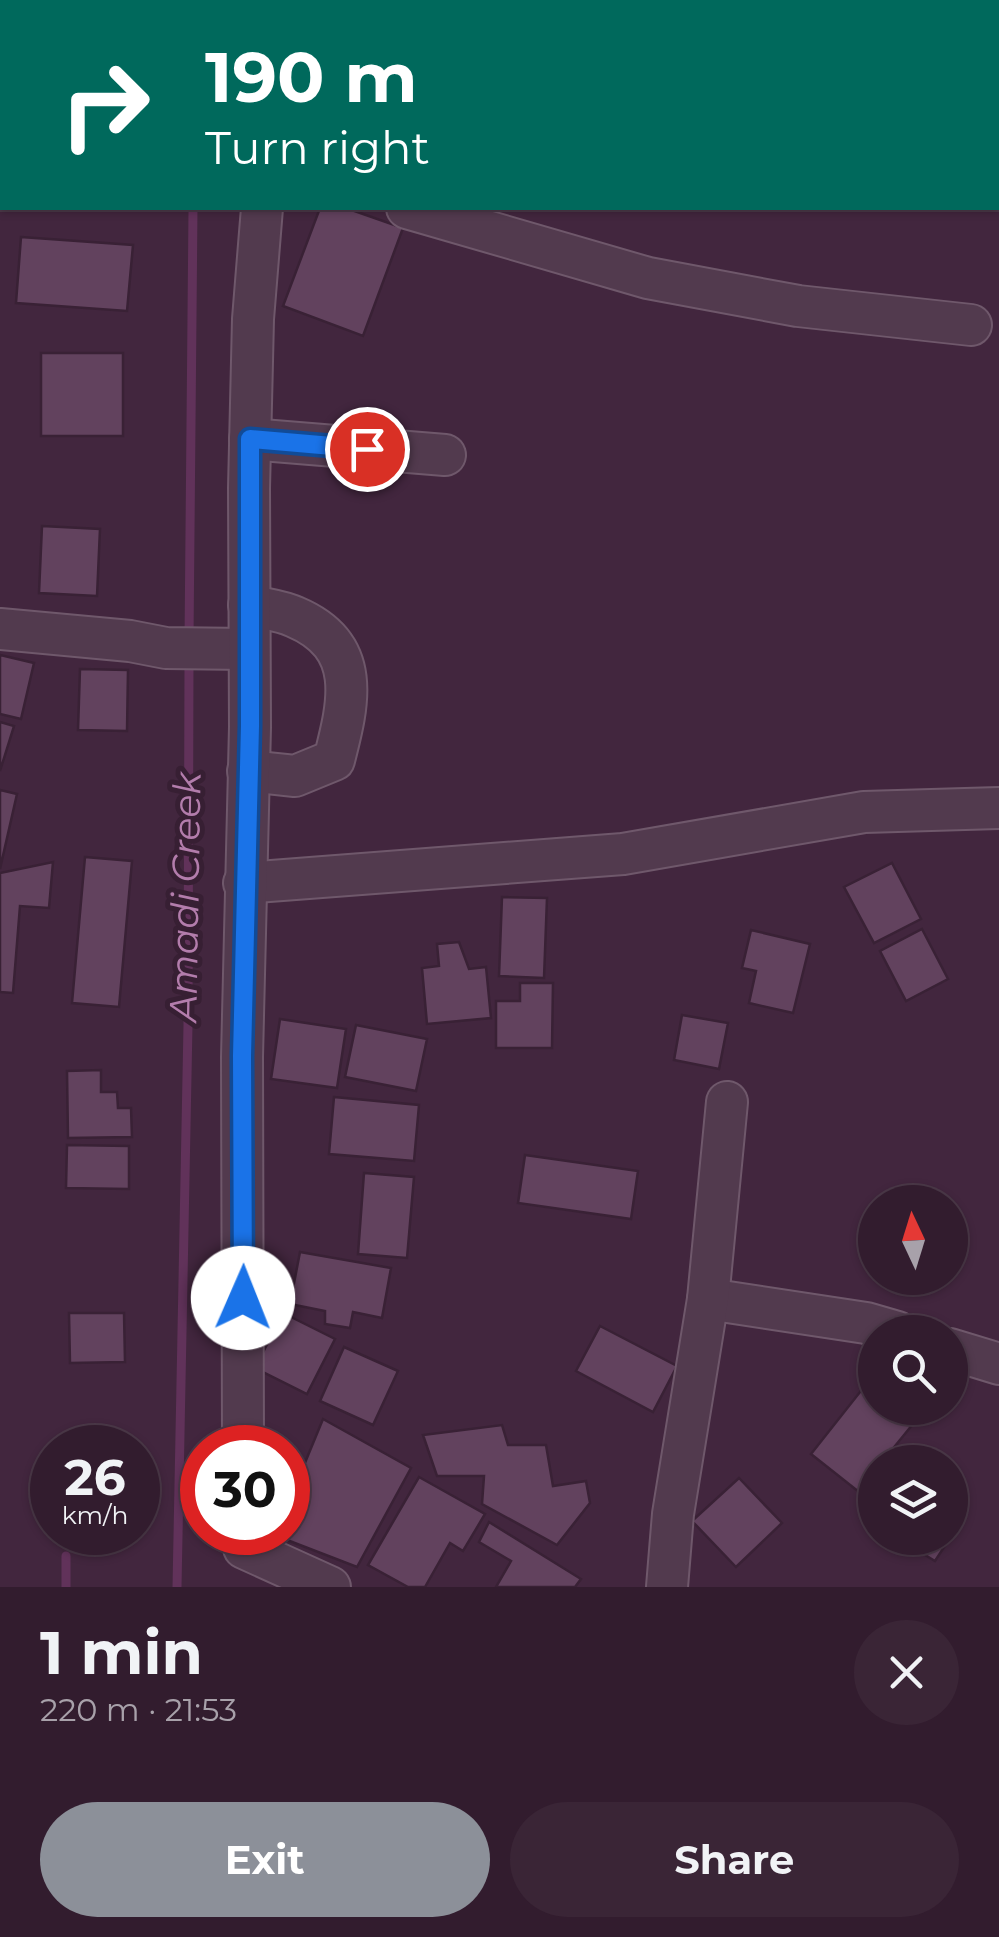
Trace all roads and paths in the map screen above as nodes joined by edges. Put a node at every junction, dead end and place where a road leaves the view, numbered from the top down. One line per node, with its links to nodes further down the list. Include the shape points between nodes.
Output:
1 (262, 210): 4 (street)
2 (414, 210): 3 (street, via 648,278 798,306)
3 (971, 324)
4 (250, 439): 5 (street); 6 (street)
5 (445, 455)
6 (249, 605): 8 (street); 9 (street, via 295,616 327,637 346,664 348,710 334,760 294,776)
7 (0, 630): 8 (street)
8 (232, 649): 9 (street)
9 (248, 771): 11 (street)
10 (999, 808): 11 (street, via 864,812 623,854)
11 (244, 883): 17 (street)
12 (727, 1102): 13 (street)
13 (708, 1299): 14 (street); 20 (street)
14 (858, 1322)
15 (968, 1355): 16 (street)
16 (999, 1364)
17 (244, 1425)
18 (243, 1556): 19 (street)
19 (330, 1587)
20 (666, 1587)

